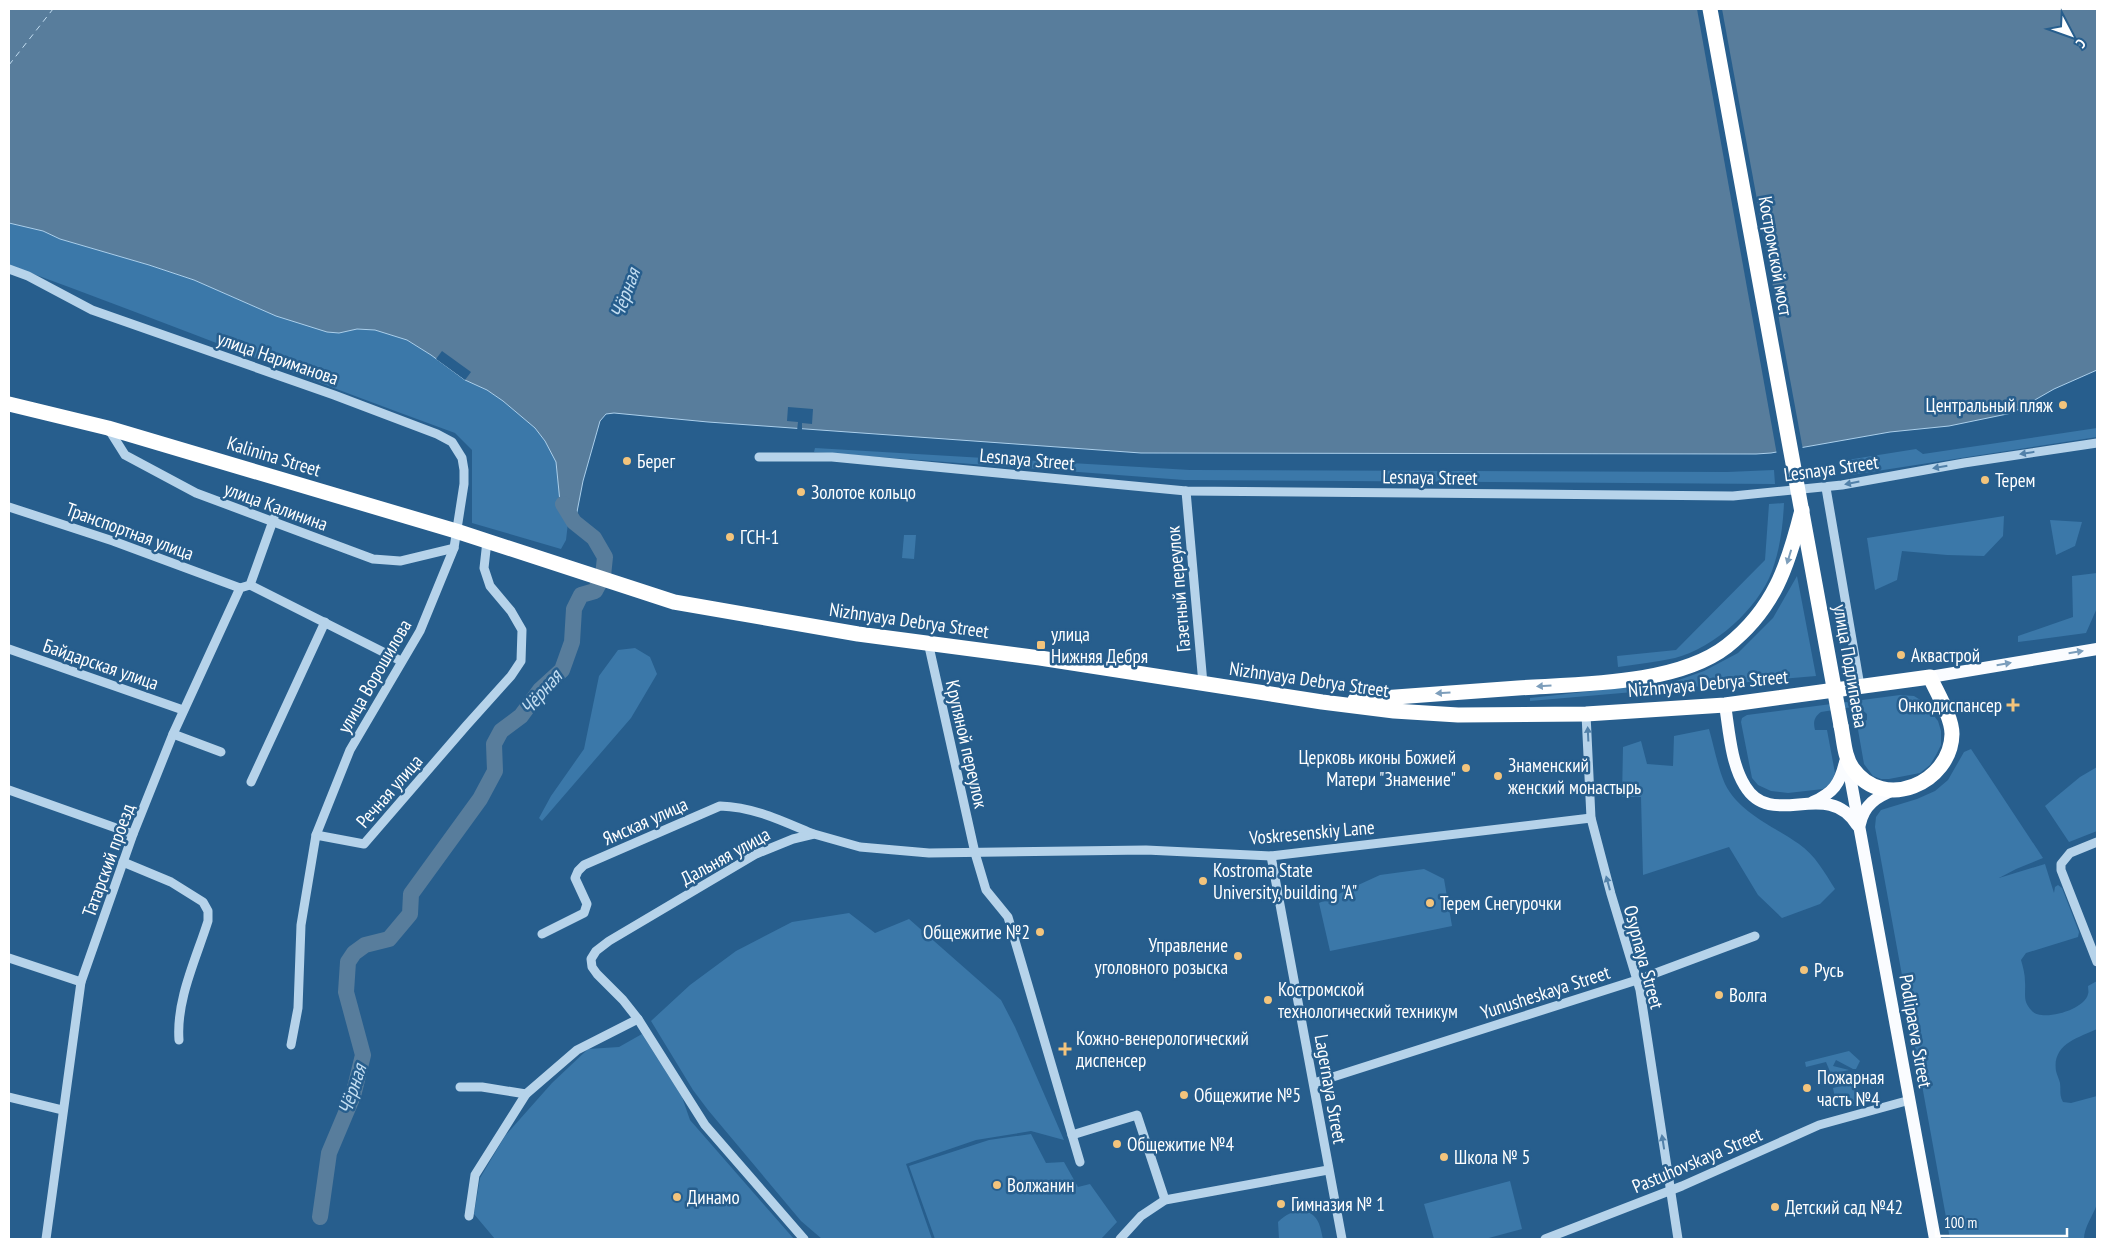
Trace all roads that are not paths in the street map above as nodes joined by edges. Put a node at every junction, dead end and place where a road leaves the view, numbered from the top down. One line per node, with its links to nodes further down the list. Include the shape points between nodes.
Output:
1 (1710, 9): 10 (highway, Костромской мост, bridge)
2 (9, 269): 12 (street, улица Нариманова, via 92,310 334,395 452,442 462,458 464,470)
3 (9, 404): 4 (highway, Kalinina Street)
4 (108, 428): 11 (street, улица Калинина, via 125,455 196,493); 12 (highway, Kalinina Street)
5 (2097, 443): 7 (street, Lesnaya Street, one-way to 7)
6 (759, 458): 8 (street, Lesnaya Street, via 832,457)
7 (1826, 488): 8 (street, Lesnaya Street, via 1733,496); 25 (street)
8 (1186, 491): 24 (street, Газетный переулок)
9 (9, 507): 17 (street, Транспортная улица)
10 (1802, 510): 26 (highway, one-way to 26, via 1785,570 1770,599 1750,625 1726,646 1682,669 1593,682); 32 (highway, улица Подлипаева, bridge)
11 (274, 520): 14 (street, улица Калинина, via 373,559 400,562); 16 (street)
12 (456, 531): 13 (highway, Kalinina Street); 14 (street, улица Ворошилова)
13 (487, 541): 15 (highway, Kalinina Street); 41 (street, Речная улица, via 484,568 490,586 522,630 521,661 364,844)
14 (454, 548): 22 (street, улица Ворошилова, via 420,632)
15 (525, 554): 19 (highway, Nizhnyaya Debrya Street, via 674,602 858,634)
16 (250, 585): 17 (street); 18 (street)
17 (240, 588): 28 (street, Татарский проезд)
18 (325, 622): 22 (street); 33 (street)
19 (928, 642): 24 (highway, Nizhnyaya Debrya Street); 43 (street, Крупяной переулок)
20 (9, 649): 28 (street, Байдарская улица)
21 (2097, 649): 23 (main road, Nizhnyaya Debrya Street, one-way to 21)
22 (401, 660): 41 (street, улица Ворошилова, via 350,750)
23 (1930, 677): 25 (highway, Nizhnyaya Debrya Street); 35 (highway, via 1951,723 1949,749 1930,777 1920,784)
24 (1203, 684): 26 (highway, Nizhnyaya Debrya Street)
25 (1860, 686): 27 (highway, Nizhnyaya Debrya Street)
26 (1322, 702): 29 (highway, Nizhnyaya Debrya Street, via 1458,715)
27 (1725, 704): 29 (highway, Nizhnyaya Debrya Street); 36 (main road, via 1735,759 1752,795 1775,805)
28 (183, 710): 30 (street, Татарский проезд)
29 (1586, 714): 37 (street, Osypnaya Street, one-way to 29)
30 (173, 734): 31 (street); 39 (street, Татарский проезд)
31 (221, 752)
32 (1847, 758): 35 (highway, via 1869,785); 36 (main road, via 1836,788); 38 (main road, улица Подлипаева)
33 (251, 782)
34 (9, 790): 39 (street)
35 (1894, 790): 38 (main road, via 1869,804)
36 (1810, 803): 38 (main road, via 1839,806)
37 (1590, 818): 44 (street, Voskresenskiy Lane); 50 (street, Osypnaya Street, one-way to 37)
38 (1859, 829): 59 (main road, Podlipaeva Street)
39 (133, 834): 45 (street, Татарский проезд)
40 (814, 834): 43 (street, Дальняя улица, via 860,846 929,853); 46 (street, Ямская улица, via 761,812 720,806 584,866 575,878 587,904 584,913); 52 (street, Дальняя улица, via 786,841 756,854 596,951 591,959 592,966)
41 (316, 835): 54 (street, via 301,925 298,1008)
42 (2097, 842): 49 (street, via 2074,851 2061,864)
43 (975, 853): 44 (street, Voskresenskiy Lane, via 1146,850); 61 (street, via 986,890 1008,917)
44 (1271, 856): 55 (street, Lagernaya Street)
45 (123, 862): 51 (street, Татарский проезд); 53 (street, via 171,882 203,902 208,911 208,921 181,1004)
46 (542, 934)
47 (1755, 936): 50 (street, Yunusheskaya Street)
48 (9, 958): 51 (street)
49 (2097, 962)
50 (1637, 980): 55 (street, Yunusheskaya Street); 64 (street, Osypnaya Street, one-way to 50)
51 (81, 982): 60 (street, Татарский проезд)
52 (638, 1020): 57 (street, via 577,1050); 68 (street, Дальняя улица, via 705,1125)
53 (179, 1040)
54 (291, 1045)
55 (1314, 1083): 63 (street, Lagernaya Street)
56 (460, 1087): 57 (street)
57 (526, 1094): 66 (street, via 475,1175)
58 (9, 1097): 60 (street)
59 (1910, 1100): 64 (street, Pastuhovskaya Street, via 1819,1125); 73 (main road, Podlipaeva Street)
60 (63, 1110): 67 (street, Татарский проезд)
61 (1072, 1135): 62 (street); 65 (street, via 1137,1115)
62 (1080, 1162)
63 (1328, 1170): 65 (street); 70 (street, Lagernaya Street)
64 (1670, 1190): 71 (street, Pastuhovskaya Street); 72 (street, Osypnaya Street)
65 (1165, 1200): 69 (street, via 1141,1216)
66 (469, 1216)
67 (46, 1239)
68 (804, 1239)
69 (1120, 1239)
70 (1342, 1239)
71 (1545, 1239)
72 (1678, 1239)
73 (1935, 1239)

